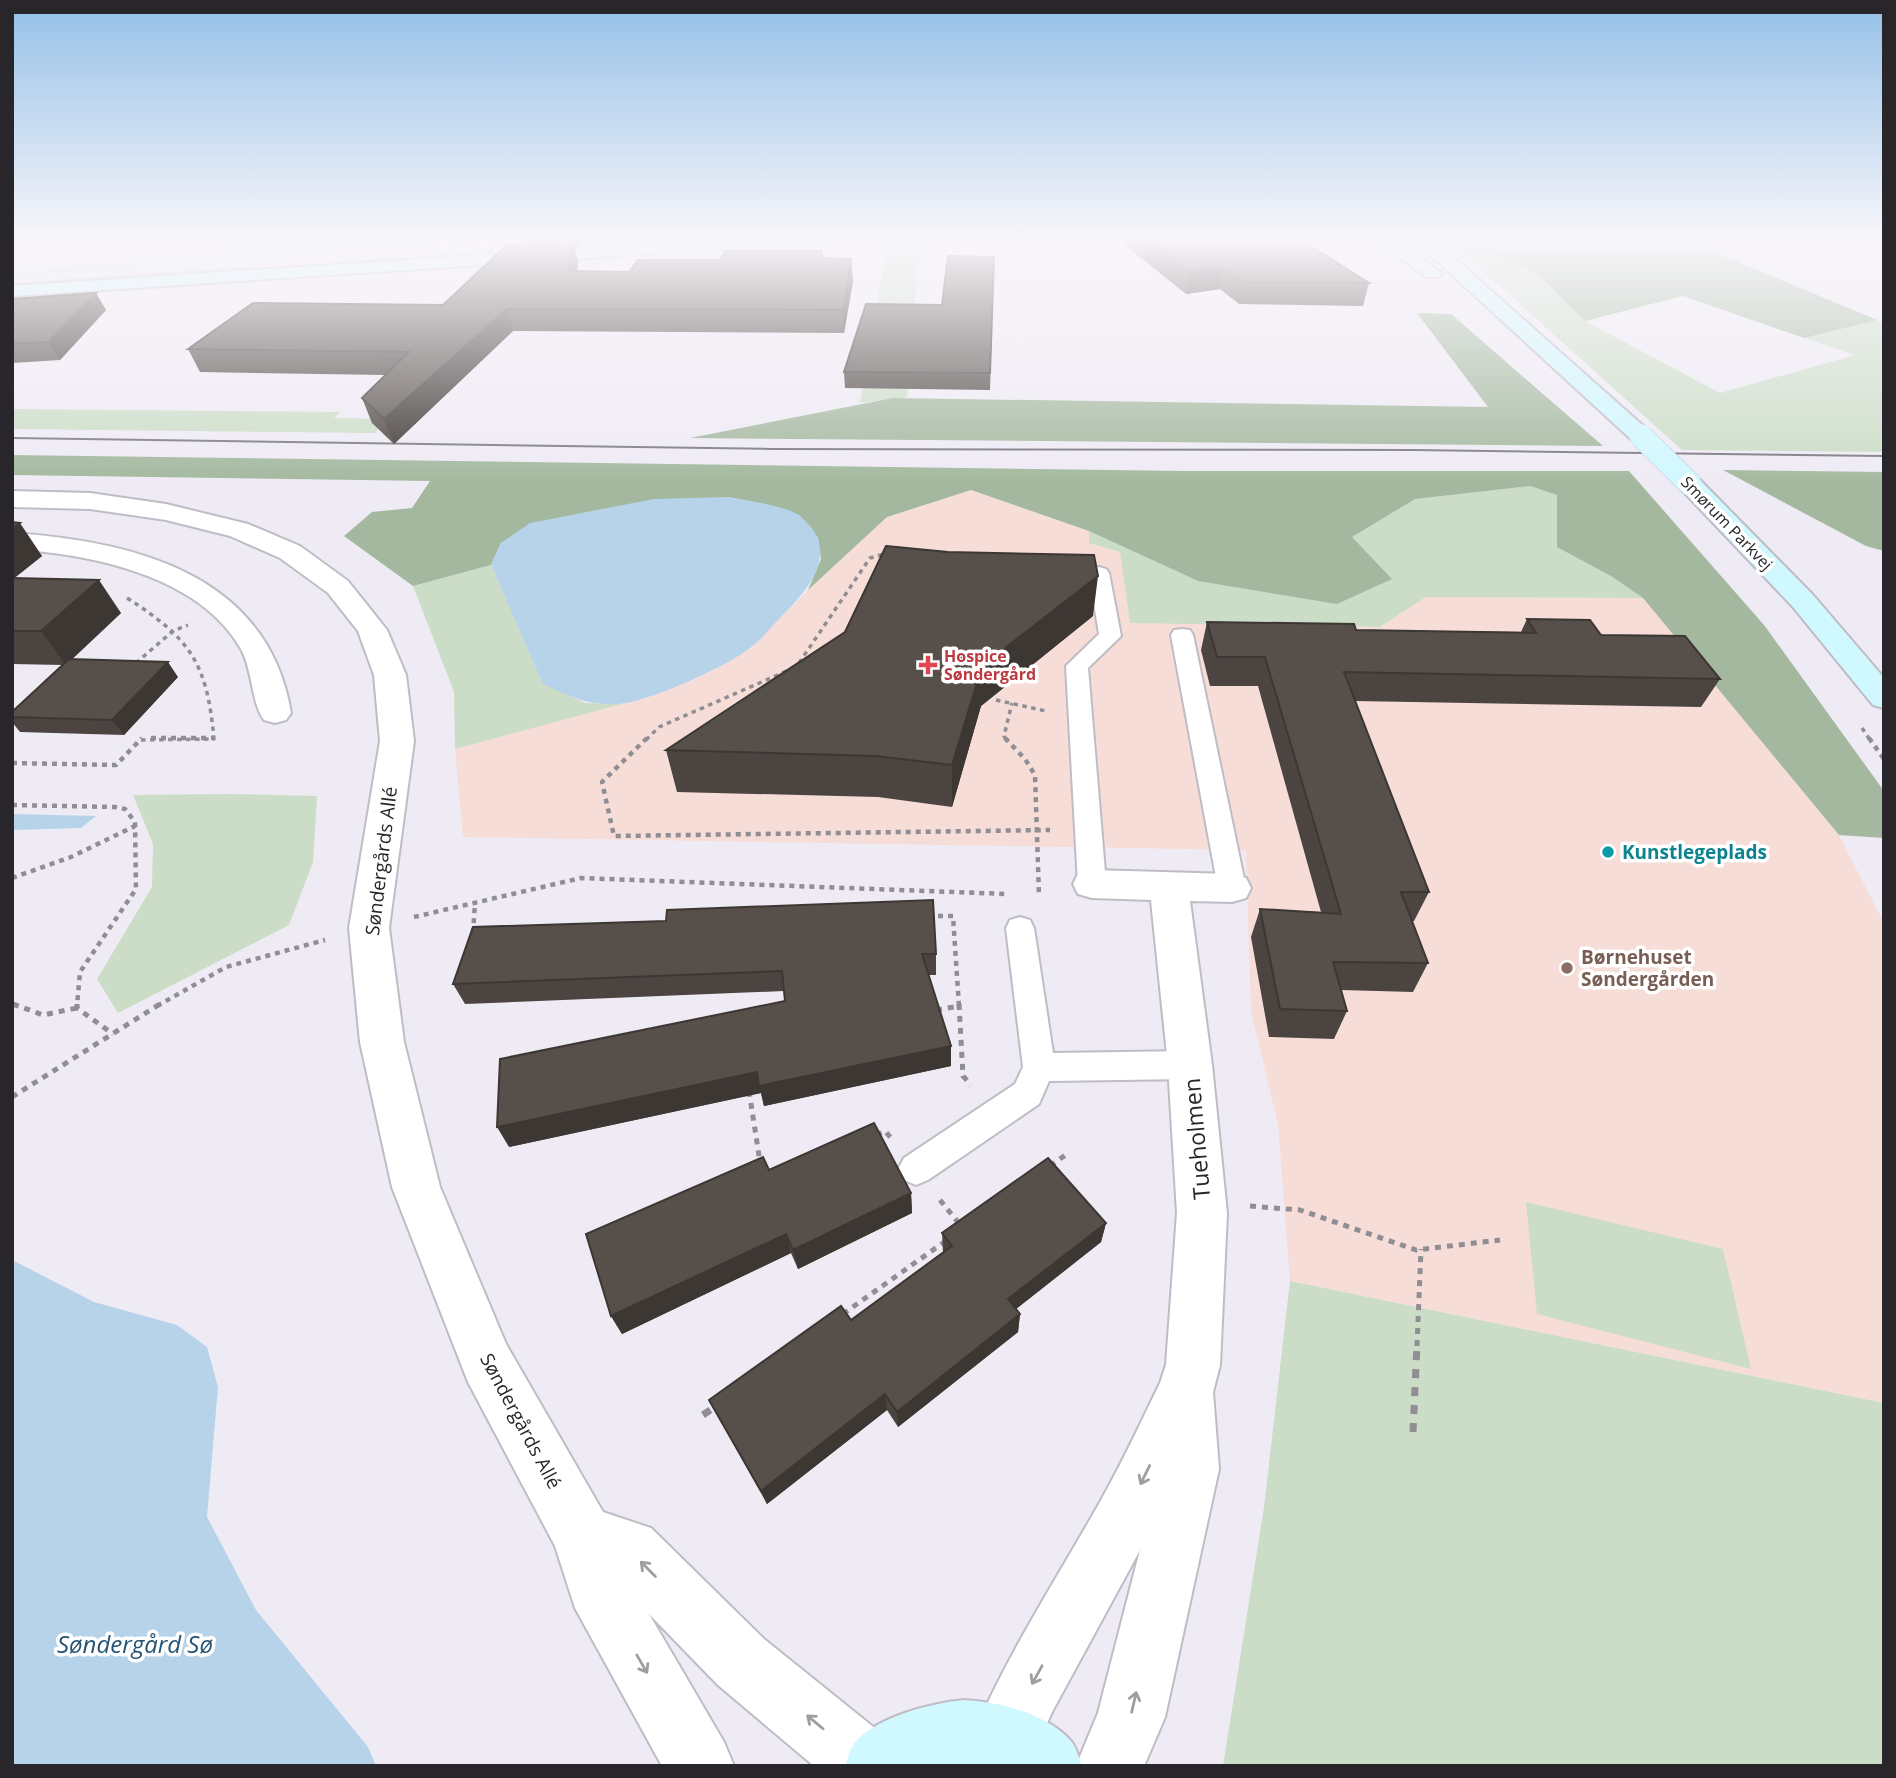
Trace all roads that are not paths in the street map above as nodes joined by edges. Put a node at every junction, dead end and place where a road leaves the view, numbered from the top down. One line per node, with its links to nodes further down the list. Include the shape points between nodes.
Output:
1 (1499, 321): 3 (main road, Smørum Parkvej)
2 (1513, 321): 3 (main road, Smørum Parkvej)
3 (1556, 360): 8 (main road, Smørum Parkvej, bridge, via 1690,484 1803,601)
4 (12, 499): 18 (street, Søndergårds Allé, via 90,501 166,512 239,530 290,552 338,587 372,630 390,675 397,741 369,928 382,1042 416,1187 487,1363)
5 (12, 541): 9 (street, via 93,550 189,584 225,611 255,645 272,688)
6 (1099, 573): 10 (lane, via 1110,636 1077,666)
7 (1182, 635): 12 (lane)
8 (1884, 698)
9 (275, 713)
10 (1092, 884): 11 (street)
11 (1170, 887): 12 (street); 14 (street, Tueholmen)
12 (1232, 888)
13 (1020, 928): 15 (lane)
14 (1190, 1065): 15 (lane); 17 (street, Tueholmen, via 1201,1203 1193,1365)
15 (1039, 1067): 16 (lane, via 1027,1094)
16 (916, 1169)
17 (1186, 1391): 19 (street, Tueholmen, one-way to 19, via 1124,1519 1029,1689); 23 (street, Tueholmen, one-way to 17, via 1131,1717 1190,1469)
18 (583, 1536): 20 (street, Søndergårds Allé, one-way to 20, via 597,1586); 21 (street, one-way to 18, via 741,1662 629,1550)
19 (1027, 1753): 22 (main road, via 972,1733 937,1735)
20 (701, 1766)
21 (867, 1766)
22 (879, 1766)
23 (1110, 1766)

